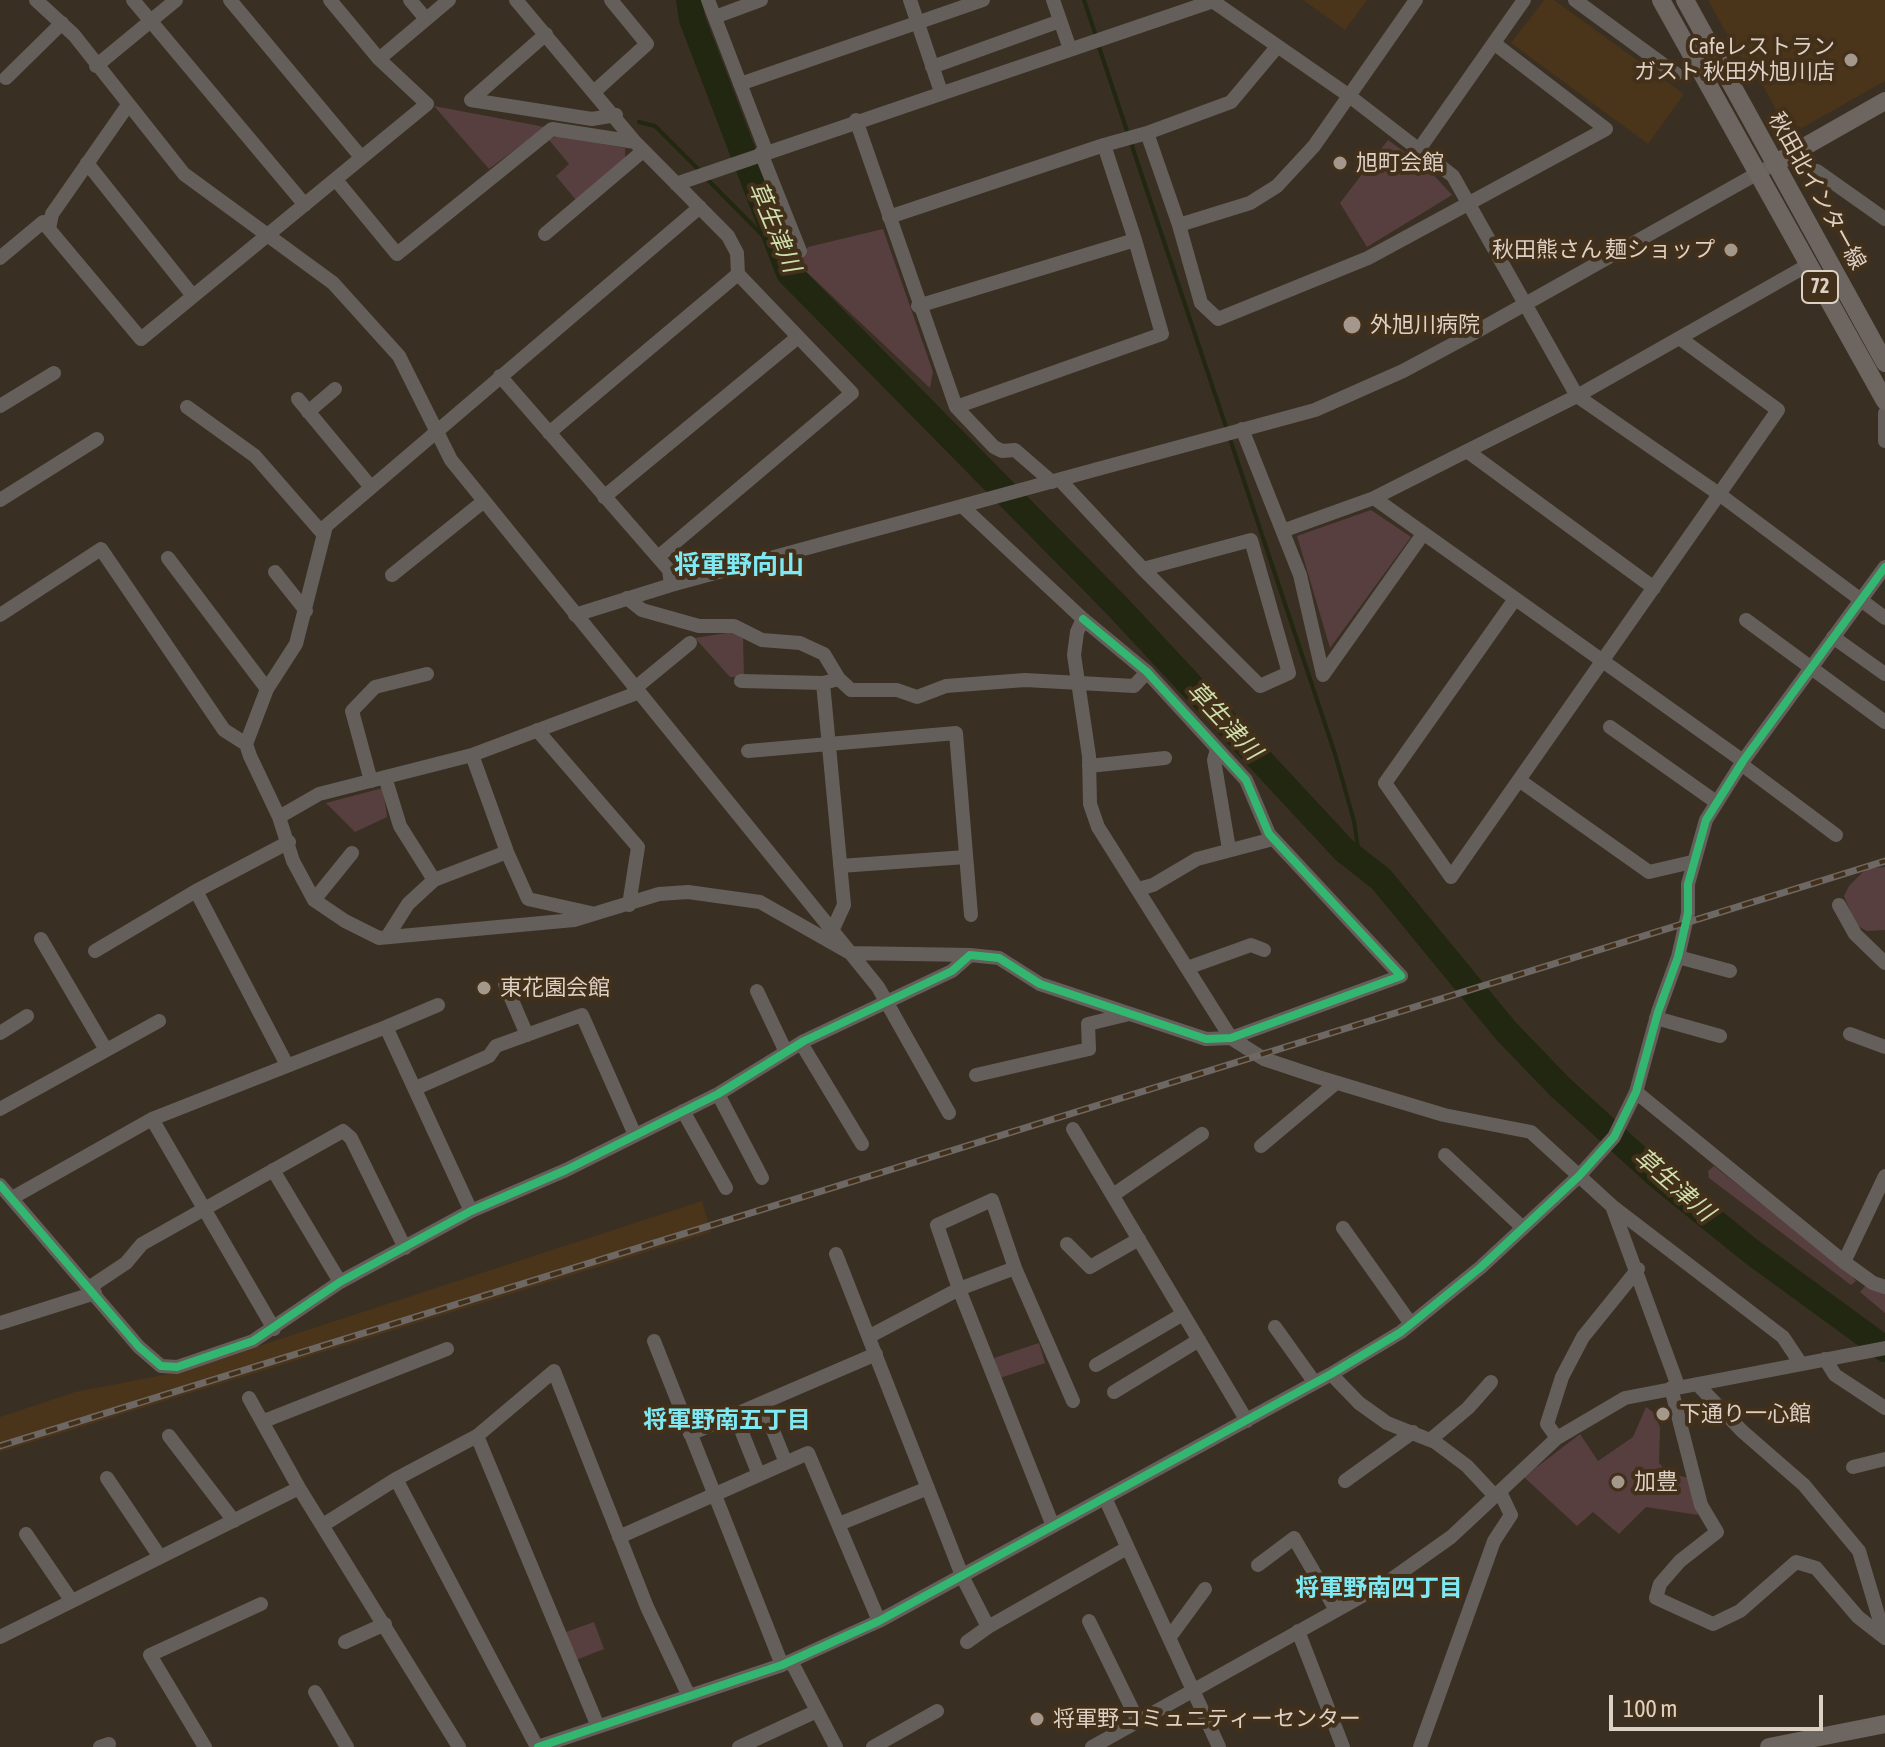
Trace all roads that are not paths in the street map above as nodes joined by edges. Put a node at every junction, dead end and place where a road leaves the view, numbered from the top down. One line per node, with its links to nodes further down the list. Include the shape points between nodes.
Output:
1 (36, 0): 26 (street)
2 (133, 0): 23 (street)
3 (176, 0): 23 (street)
4 (230, 0): 49 (street)
5 (330, 0): 31 (street)
6 (410, 0): 22 (street)
7 (449, 0): 22 (street)
8 (516, 0): 27 (street)
9 (611, 0): 37 (street, via 647,44)
10 (708, 0): 21 (street)
11 (761, 0): 21 (street)
12 (910, 0): 25 (street)
13 (983, 0): 25 (street)
14 (1053, 0): 24 (street)
15 (1416, 0): 39 (street)
16 (1524, 0): 28 (street)
17 (1575, 0): 34 (street)
18 (1661, 0): 53 (main road, 秋田北インター線 / 72)
19 (1685, 0): 51 (main road, 秋田北インター線 / 72)
20 (1215, 1): 29 (street); 30 (street)
21 (715, 17): 36 (street)
22 (426, 19): 31 (street)
23 (150, 21): 32 (street); 57 (street)
24 (1060, 21): 30 (street); 33 (street)
25 (918, 22): 33 (street); 36 (street)
26 (62, 23): 32 (street); 35 (street)
27 (546, 34): 37 (street); 42 (street, via 471,100 592,119)
28 (1495, 44): 47 (street); 56 (street, via 1606,129)
29 (1277, 47): 39 (street); 44 (street, via 1231,102)
30 (1070, 49): 38 (street)
31 (379, 59): 49 (street, via 427,104)
32 (96, 66): 41 (street)
33 (932, 67): 38 (street)
34 (1676, 74)
35 (6, 78)
36 (740, 84): 48 (street)
37 (595, 91): 42 (street)
38 (941, 92): 43 (street)
39 (1348, 95): 47 (street); 61 (street, via 1314,146 1277,186 1250,203)
40 (1885, 101): 51 (main road)
41 (128, 105): 50 (street); 64 (street, via 184,174)
42 (616, 115): 46 (street)
43 (856, 120): 48 (street); 59 (street)
44 (1143, 134): 45 (street); 61 (street)
45 (1104, 145): 59 (street); 65 (street)
46 (639, 146): 54 (street, via 552,129 397,254); 55 (street); 63 (street)
47 (1420, 148): 56 (street, via 1453,176)
48 (762, 152): 55 (street); 66 (street)
49 (361, 157): 54 (street)
50 (87, 163): 62 (street, via 52,214); 70 (street)
51 (1774, 164): 53 (street); 75 (main road, 秋田北インター線 / 72)
52 (1817, 171): 60 (street)
53 (1757, 174): 68 (main road, 秋田北インター線 / 72); 71 (street)
54 (336, 180): 57 (street)
55 (676, 184): 58 (street)
56 (1471, 202): 61 (street, via 1368,258 1218,319 1201,303); 71 (street)
57 (305, 205): 64 (street)
58 (700, 207): 69 (street, via 728,236 737,253); 77 (street)
59 (889, 217): 72 (street)
60 (1885, 219)
61 (1179, 225)
62 (49, 229): 67 (street, via 43,222); 70 (street, via 141,339)
63 (545, 234)
64 (267, 236): 70 (street); 88 (street, via 333,283 399,356)
65 (1135, 240): 72 (street); 84 (street, via 1162,334)
66 (800, 251)
67 (0, 258)
68 (1808, 265): 74 (street); 81 (main road, 秋田北インター線 / 72)
69 (738, 274): 73 (street); 89 (street)
70 (193, 296)
71 (1525, 304): 79 (street); 87 (street, via 1403,371 1315,410)
72 (918, 306): 84 (street)
73 (798, 337): 96 (street); 104 (street, via 852,393)
74 (1681, 339): 79 (street); 95 (street, via 1778,410)
75 (1885, 363)
76 (54, 373): 82 (street)
77 (500, 376): 88 (street); 89 (street)
78 (335, 389): 85 (street)
79 (1577, 396): 92 (street); 95 (street)
80 (298, 399): 85 (street)
81 (1885, 401)
82 (0, 406)
83 (187, 407): 103 (street, via 255,456)
84 (956, 407): 93 (street, via 994,447 1015,450)
85 (308, 412): 94 (street)
86 (1885, 413): 91 (street)
87 (1240, 430): 93 (street); 101 (street)
88 (435, 431): 94 (street); 99 (street)
89 (549, 433): 96 (street)
90 (97, 439): 98 (street)
91 (1885, 441)
92 (1467, 451): 97 (street); 111 (street)
93 (1053, 482): 100 (street); 107 (street)
94 (370, 486): 103 (street, via 326,526)
95 (1719, 494): 111 (street); 114 (street)
96 (604, 497): 104 (street)
97 (1374, 498): 101 (street); 102 (street)
98 (0, 500)
99 (484, 501): 109 (street); 117 (street)
100 (971, 505): 110 (street); 119 (street)
101 (1285, 530): 102 (street, via 1323,675)
102 (1423, 534): 113 (street)
103 (324, 535): 115 (street)
104 (658, 557): 110 (street, via 669,570)
105 (168, 558): 132 (street)
106 (1885, 567): 114 (street)
107 (1143, 569): 107 (street, via 1260,686 1289,673 1251,540)
108 (275, 572): 115 (street)
109 (392, 575)
110 (671, 585): 112 (street)
111 (1654, 588): 123 (street)
112 (627, 598): 117 (street); 128 (street, via 642,610 699,626 734,626 762,640 800,643 824,654)
113 (1515, 599): 123 (street); 146 (street, via 1385,783 1451,877)
114 (1861, 601): 118 (street); 121 (street)
115 (306, 611): 132 (street, via 296,644)
116 (0, 615): 137 (street, via 101,549 224,730)
117 (575, 615): 133 (street)
118 (1885, 618)
119 (1083, 619): 125 (street); 131 (street, via 1074,655)
120 (1746, 620): 124 (street)
121 (1833, 637): 124 (street); 127 (street)
122 (690, 643): 133 (street)
123 (1602, 662): 143 (street); 146 (street)
124 (1813, 668): 134 (street); 143 (street)
125 (1147, 672): 131 (street, via 1134,686); 139 (street)
126 (427, 674): 145 (street, via 375,687 352,711)
127 (1885, 674)
128 (839, 679): 130 (street); 131 (street, via 851,690 897,690 917,697 946,686 1025,680)
129 (741, 681): 130 (street)
130 (823, 683): 138 (street)
131 (1079, 684): 144 (street)
132 (267, 689): 137 (street)
133 (636, 691): 136 (street); 166 (street)
134 (1885, 722)
135 (1610, 727): 147 (street)
136 (537, 730): 141 (street); 162 (street, via 638,847)
137 (246, 744): 148 (street)
138 (829, 744): 140 (street); 155 (street, via 956,733); 157 (street)
139 (1217, 749): 150 (street, via 1246,780); 152 (street, via 1214,760)
140 (748, 751)
141 (472, 755): 145 (street); 153 (street)
142 (1165, 758): 144 (street)
143 (1742, 762): 147 (street); 149 (street)
144 (1089, 766): 159 (street, via 1090,804 1098,827)
145 (378, 779): 148 (street, via 319,794); 158 (street)
146 (1519, 780): 156 (street, via 1649,872)
147 (1716, 802): 156 (street)
148 (279, 817): 151 (street)
149 (1836, 835)
150 (1273, 839): 152 (street); 190 (street, via 1401,976)
151 (289, 842): 160 (street); 161 (street)
152 (1229, 849): 159 (street)
153 (507, 852): 158 (street); 164 (street, via 528,899)
154 (352, 853): 161 (street)
155 (966, 857): 157 (street); 165 (street)
156 (1692, 862): 173 (street)
157 (840, 866): 166 (street, via 844,905)
158 (434, 880): 167 (street, via 408,904)
159 (1138, 889): 175 (street)
160 (196, 891): 170 (street); 195 (street)
161 (314, 900): 167 (street, via 345,921)
162 (629, 905): 164 (street); 171 (street, via 659,894 688,892 760,902)
163 (1839, 905): 174 (street, via 1855,934)
164 (596, 914): 167 (street)
165 (971, 915)
166 (832, 931): 171 (street)
167 (387, 937)
168 (41, 939): 193 (street)
169 (1264, 950): 175 (street, via 1251,945)
170 (95, 951)
171 (850, 953): 172 (street); 179 (street)
172 (970, 955): 179 (street, via 952,971); 181 (street, via 999,958 1040,984)
173 (1678, 957): 176 (street); 183 (street)
174 (1885, 963)
175 (1187, 968): 190 (street)
176 (1730, 971)
177 (505, 984): 188 (street)
178 (757, 991): 194 (street)
179 (888, 1001): 191 (street); 203 (street)
180 (438, 1005): 185 (street)
181 (1129, 1014): 190 (street, via 1206,1039); 196 (street, via 1088,1024 1089,1049)
182 (27, 1016): 186 (street)
183 (1656, 1018): 189 (street); 200 (street)
184 (159, 1021): 193 (street)
185 (386, 1027): 195 (street); 198 (street)
186 (0, 1033)
187 (1850, 1034): 192 (street)
188 (527, 1035): 198 (street); 207 (street, via 582,1015)
189 (1720, 1036)
190 (1231, 1038): 197 (street, via 1264,1059)
191 (801, 1043): 194 (street); 208 (street)
192 (1885, 1047)
193 (106, 1050): 201 (street)
194 (786, 1052): 199 (street)
195 (287, 1065): 204 (street)
196 (976, 1075)
197 (1336, 1083): 209 (street); 212 (street, via 1444,1115 1531,1132)
198 (416, 1088): 221 (street)
199 (718, 1094): 202 (street); 214 (street)
200 (1634, 1097): 212 (street, via 1614,1137); 228 (street)
201 (0, 1109)
202 (683, 1111): 207 (street); 216 (street)
203 (949, 1113)
204 (152, 1119): 218 (street); 220 (street)
205 (1073, 1129): 217 (street)
206 (1202, 1134): 217 (street)
207 (635, 1135): 221 (street)
208 (862, 1144)
209 (1261, 1146)
210 (1445, 1155): 223 (street)
211 (273, 1170): 220 (street); 226 (street, via 343,1131); 231 (street)
212 (1582, 1172): 219 (street); 223 (street)
213 (1885, 1176): 228 (street)
214 (762, 1178)
215 (0, 1185): 218 (street)
216 (726, 1188)
217 (1113, 1195): 224 (street)
218 (12, 1198): 234 (street)
219 (1612, 1206): 230 (street); 247 (street, via 1783,1337)
220 (204, 1209): 234 (street, via 142,1244); 239 (street)
221 (471, 1211): 226 (street)
222 (1343, 1228): 237 (street)
223 (1523, 1228): 237 (street)
224 (1139, 1239): 225 (street, via 1090,1267); 235 (street)
225 (1067, 1244)
226 (405, 1248): 231 (street)
227 (836, 1254): 240 (street)
228 (1844, 1262): 232 (street)
229 (1015, 1268): 233 (street); 233 (street, via 992,1200 937,1225); 256 (street)
230 (1638, 1269): 253 (street); 266 (street, via 1583,1337 1562,1377 1547,1424)
231 (340, 1282): 239 (street)
232 (1885, 1287)
233 (959, 1289): 240 (street); 283 (street)
234 (92, 1290): 236 (street); 239 (street, via 161,1366 212,1357)
235 (1183, 1314): 241 (street); 248 (street)
236 (0, 1323)
237 (1411, 1324): 249 (street)
238 (1275, 1327): 251 (street)
239 (274, 1329)
240 (870, 1336): 245 (street)
241 (1199, 1340): 254 (street); 261 (street)
242 (654, 1341): 263 (street)
243 (1885, 1348): 246 (street)
244 (447, 1349): 260 (street)
245 (876, 1354): 257 (street); 276 (street)
246 (1827, 1359): 247 (street); 258 (street, via 1835,1375)
247 (1801, 1364): 252 (street)
248 (1096, 1365)
249 (1331, 1374): 251 (street); 262 (street, via 1387,1423)
250 (1491, 1382): 267 (street)
251 (1315, 1383): 261 (street)
252 (1697, 1384): 253 (street); 253 (street, via 1804,1485 1859,1551 1885,1638 1858,1617 1816,1568 1796,1562 1740,1611 1713,1624 1656,1598 1660,1584 1680,1561 1717,1532 1701,1505)
253 (1674, 1387): 266 (street, via 1625,1398)
254 (1114, 1392)
255 (249, 1398): 260 (street)
256 (1073, 1401)
257 (762, 1403): 259 (street); 269 (street)
258 (1885, 1408)
259 (735, 1415): 263 (street); 271 (street)
260 (264, 1421): 275 (street)
261 (1247, 1421): 279 (street)
262 (1413, 1432): 267 (street); 274 (street)
263 (690, 1434): 278 (street)
264 (169, 1436): 280 (street)
265 (477, 1436): 273 (street); 285 (street, via 554,1371); 310 (street)
266 (1557, 1438): 277 (street)
267 (1430, 1440): 277 (street)
268 (1885, 1459): 270 (street)
269 (786, 1463): 271 (street); 281 (street, via 808,1453)
270 (1853, 1467)
271 (759, 1475): 278 (street)
272 (107, 1478): 287 (street)
273 (396, 1479): 282 (street); 317 (street)
274 (1345, 1481)
275 (299, 1488): 280 (street); 282 (street)
276 (928, 1488): 281 (street); 289 (street)
277 (1498, 1494): 293 (street, via 1389,1581); 324 (street, via 1511,1515 1494,1541)
278 (715, 1495): 285 (street); 303 (street)
279 (1105, 1498): 283 (street); 286 (street)
280 (234, 1521): 287 (street)
281 (839, 1524): 294 (street)
282 (323, 1525): 296 (street)
283 (1053, 1526): 289 (street)
284 (26, 1534): 291 (street)
285 (619, 1537): 306 (street)
286 (1127, 1548): 297 (street); 300 (street)
287 (160, 1557): 291 (street)
288 (1258, 1565): 293 (street, via 1294,1538)
289 (963, 1578): 294 (street); 297 (street)
290 (1205, 1589): 300 (street)
291 (71, 1600): 299 (street)
292 (261, 1604): 314 (street, via 150,1655)
293 (1336, 1610): 298 (street)
294 (879, 1621): 303 (street)
295 (1089, 1621): 309 (street)
296 (385, 1624): 301 (street); 316 (street)
297 (988, 1627): 302 (street)
298 (1298, 1631): 304 (street); 323 (street)
299 (0, 1637)
300 (1169, 1638): 304 (street)
301 (345, 1642)
302 (967, 1642)
303 (786, 1663): 306 (street); 307 (street)
304 (1195, 1688): 309 (street); 322 (street)
305 (315, 1692): 315 (street)
306 (688, 1694): 310 (street)
307 (817, 1711): 318 (street); 319 (street)
308 (937, 1711): 320 (street)
309 (1138, 1721): 321 (street)
310 (597, 1724): 313 (street)
311 (1885, 1724): 312 (main road)
312 (1852, 1731): 325 (main road); 326 (street)
313 (575, 1741): 317 (street)
314 (205, 1747)
315 (347, 1747)
316 (459, 1747)
317 (537, 1747)
318 (739, 1747)
319 (836, 1747)
320 (873, 1747)
321 (1092, 1747)
322 (1219, 1747)
323 (1343, 1747)
324 (1420, 1747)
325 (1769, 1747)
326 (1842, 1747)

